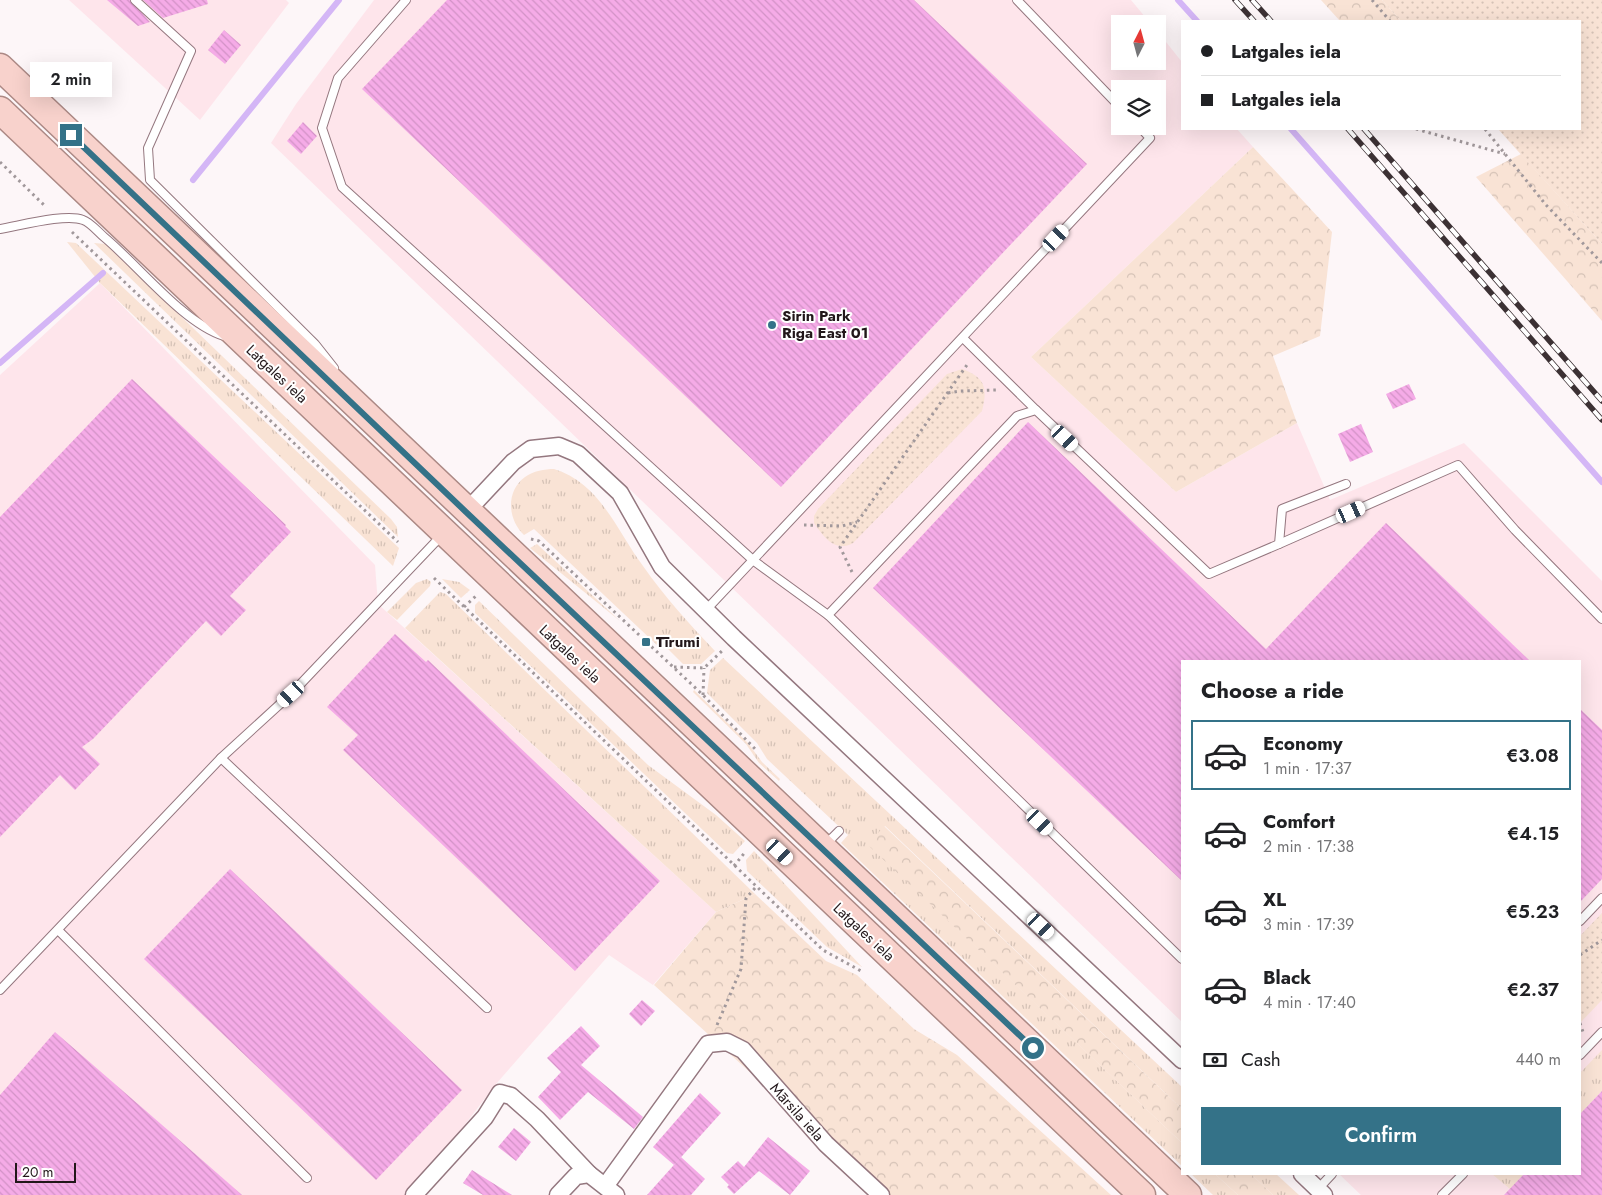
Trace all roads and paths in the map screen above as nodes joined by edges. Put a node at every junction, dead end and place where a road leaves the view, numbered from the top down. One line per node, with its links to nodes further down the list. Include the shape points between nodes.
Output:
1 (135, 0): 22 (lane, Latgales iela, via 192,51 148,148 150,180 316,344 334,368)
2 (406, 0): 33 (lane, via 338,78 322,128 342,187)
3 (1018, 0): 7 (lane)
4 (1372, 0): 5 (path)
5 (1389, 20)
6 (0, 67): 22 (highway, Latgales iela)
7 (1111, 98)
8 (5, 117): 19 (highway, Latgales iela)
9 (1420, 130): 12 (path)
10 (1486, 130): 12 (path)
11 (1147, 135): 18 (lane, via 1150,138)
12 (1505, 154): 17 (path, via 1546,205)
13 (0, 162): 14 (path)
14 (36, 196)
15 (0, 229): 19 (lane, via 57,218 83,219 184,311 213,332)
16 (84, 243): 30 (path)
17 (1602, 263)
18 (963, 338): 20 (lane); 28 (lane)
19 (241, 340): 29 (highway, Latgales iela)
20 (975, 351): 21 (lane); 23 (path)
21 (1015, 390): 23 (path); 24 (lane)
22 (342, 393): 26 (highway, Latgales iela)
23 (948, 393): 27 (path)
24 (1036, 410): 32 (lane, via 1210,574); 35 (lane, via 1017,416)
25 (1346, 484): 32 (lane, via 1282,509)
26 (466, 512): 29 (highway); 38 (street, via 513,462 532,449 559,446 578,454 620,493 662,567); 74 (highway, Latgales iela, via 831,839)
27 (858, 522): 28 (path, via 842,526); 35 (path, via 840,547)
28 (788, 524): 33 (lane)
29 (444, 534): 46 (lane, via 291,694); 73 (highway, Latgales iela)
30 (398, 542)
31 (528, 543): 42 (path, via 531,539 539,540)
32 (1279, 544): 40 (lane, via 1458,465 1515,530)
33 (754, 561): 38 (lane); 39 (lane)
34 (434, 578): 37 (path)
35 (858, 584): 39 (lane)
36 (477, 595): 37 (path)
37 (464, 607): 48 (path)
38 (705, 611): 41 (street)
39 (828, 615): 55 (lane)
40 (1602, 619)
41 (734, 638): 43 (path); 62 (street)
42 (673, 667): 43 (path); 44 (path)
43 (704, 668): 44 (path)
44 (703, 695): 45 (path, via 753,744)
45 (760, 756)
46 (221, 758): 52 (lane); 58 (lane)
47 (752, 845): 48 (path)
48 (734, 866): 49 (path)
49 (756, 887): 56 (path, via 823,950); 60 (path, via 746,898 741,969)
50 (1602, 898): 51 (lane)
51 (1581, 920)
52 (58, 930): 57 (lane); 67 (lane)
53 (1602, 940): 54 (path)
54 (1581, 954)
55 (1181, 957)
56 (861, 970)
57 (0, 990)
58 (487, 1008)
59 (1602, 1032): 61 (lane)
60 (708, 1044): 68 (street); 72 (street, Mārsila iela, via 726,1042 743,1050 826,1144)
61 (1581, 1054)
62 (1181, 1059)
63 (589, 1174): 68 (street); 70 (street, via 511,1096 500,1093 485,1117); 71 (street, via 576,1176)
64 (1303, 1175): 69 (street)
65 (1331, 1175): 69 (lane)
66 (1462, 1175): 75 (lane)
67 (307, 1178)
68 (611, 1190)
69 (1321, 1192)
70 (414, 1195)
71 (558, 1195)
72 (880, 1195)
73 (1142, 1195)
74 (1188, 1195)
75 (1442, 1195)

